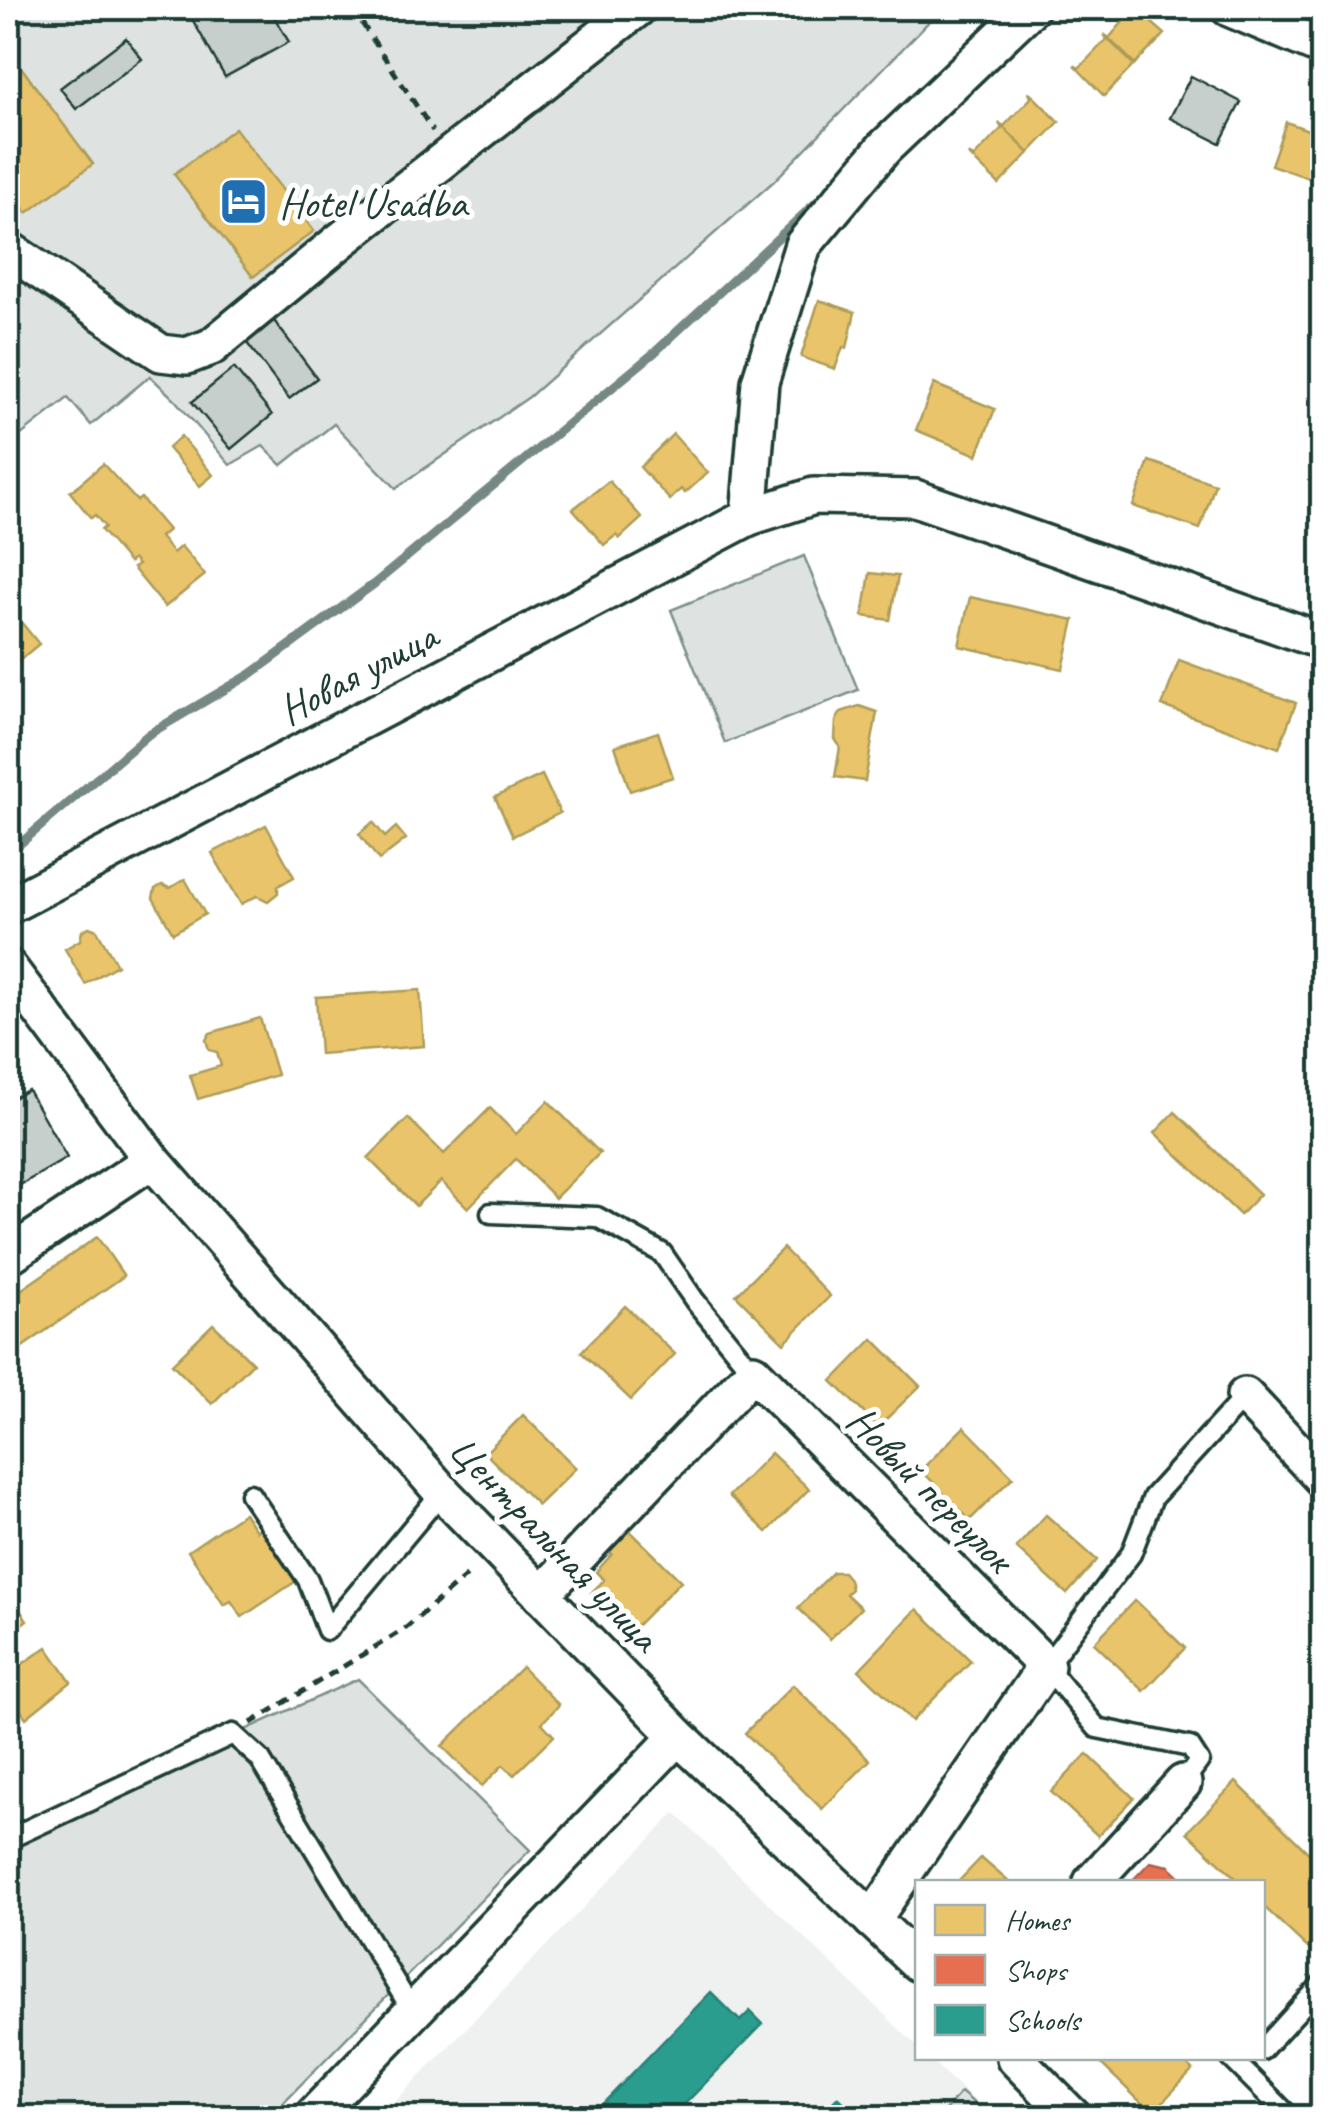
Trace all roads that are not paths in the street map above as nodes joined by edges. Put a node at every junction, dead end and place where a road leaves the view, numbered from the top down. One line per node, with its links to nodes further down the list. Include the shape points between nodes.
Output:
1 (638, 8): 5 (street, via 211,348 187,356 161,352)
2 (1031, 8): 6 (street, via 884,148 803,245 760,382)
3 (1229, 8): 4 (street)
4 (1322, 47)
5 (8, 250)
6 (748, 517): 7 (street, Новая улица, via 814,496 914,498); 8 (street, Новая улица)
7 (1322, 641)
8 (8, 906)
9 (8, 967): 10 (street, Центральная улица)
10 (152, 1160): 12 (street); 16 (street, Центральная улица)
11 (491, 1213): 13 (lane, via 596,1217 662,1253)
12 (8, 1256)
13 (753, 1372): 18 (street); 19 (street, Новый переулок)
14 (1245, 1396): 15 (street); 19 (lane, via 1153,1497 1131,1554)
15 (1322, 1478)
16 (442, 1492): 17 (lane, via 326,1630 308,1580); 18 (street, Центральная улица)
17 (250, 1494)
18 (541, 1595): 20 (street, Центральная улица)
19 (1046, 1666): 21 (lane, via 1097,1728 1190,1747 1200,1761); 24 (street)
20 (678, 1736): 24 (street, Центральная улица); 27 (street)
21 (1183, 1783): 23 (street)
22 (8, 1839): 27 (lane, via 233,1734 260,1759)
23 (1094, 1880)
24 (872, 1920): 25 (street, Центральная улица)
25 (915, 1959)
26 (1322, 1984): 28 (lane)
27 (413, 2012): 31 (street)
28 (1265, 2047)
29 (1017, 2060): 32 (street)
30 (1244, 2062): 33 (lane)
31 (312, 2118)
32 (1074, 2118)
33 (1291, 2118)

